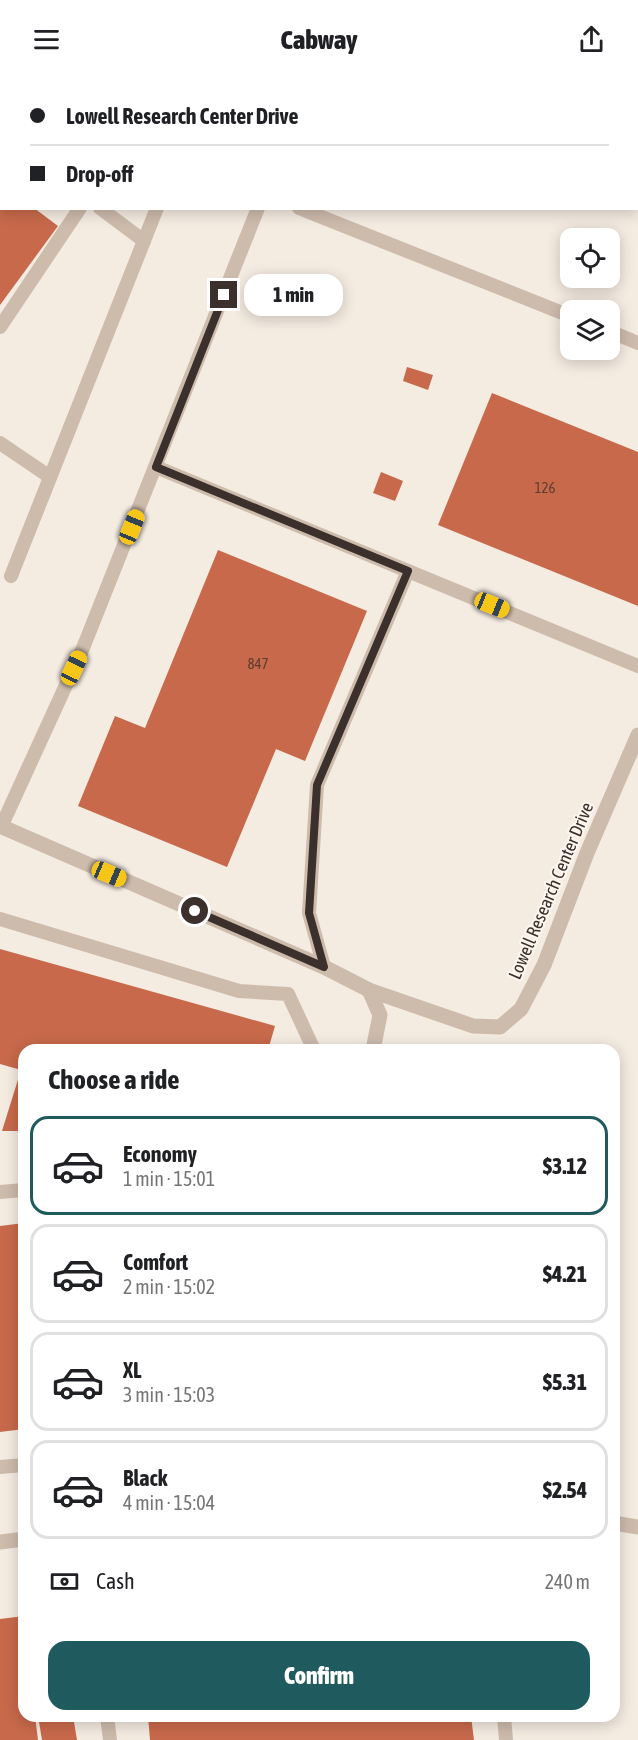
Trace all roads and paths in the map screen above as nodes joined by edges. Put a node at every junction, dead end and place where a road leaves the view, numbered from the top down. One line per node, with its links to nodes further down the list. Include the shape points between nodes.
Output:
1 (79, 210): 8 (lane)
2 (103, 210): 6 (lane)
3 (156, 210): 6 (lane)
4 (257, 210): 12 (lane)
5 (304, 210): 7 (lane)
6 (144, 241): 13 (lane)
7 (560, 312)
8 (0, 327)
9 (620, 336): 10 (lane)
10 (638, 343)
11 (0, 442): 13 (lane)
12 (156, 467): 14 (lane); 18 (lane, via 83,648)
13 (50, 477): 15 (lane)
14 (408, 571): 16 (lane); 20 (lane, via 317,785 309,913)
15 (11, 576)
16 (638, 666)
17 (638, 735): 21 (street, Lowell Research Center Drive, via 544,965 520,1009 500,1027 473,1026)
18 (1, 827): 20 (street, Lowell Research Center Drive)
19 (0, 919): 22 (lane, via 239,991 288,994)
20 (324, 967): 21 (street, Lowell Research Center Drive)
21 (369, 990): 23 (street, via 380,1015)
22 (311, 1044)
23 (374, 1044)
24 (18, 1190): 25 (lane)
25 (0, 1192)
26 (18, 1466): 27 (lane)
27 (0, 1467)
28 (620, 1523): 29 (street)
29 (638, 1527)
30 (18, 1540): 31 (street)
31 (0, 1542)
32 (108, 1722): 34 (lane)
33 (504, 1722): 35 (lane)
34 (110, 1740)
35 (506, 1740)

